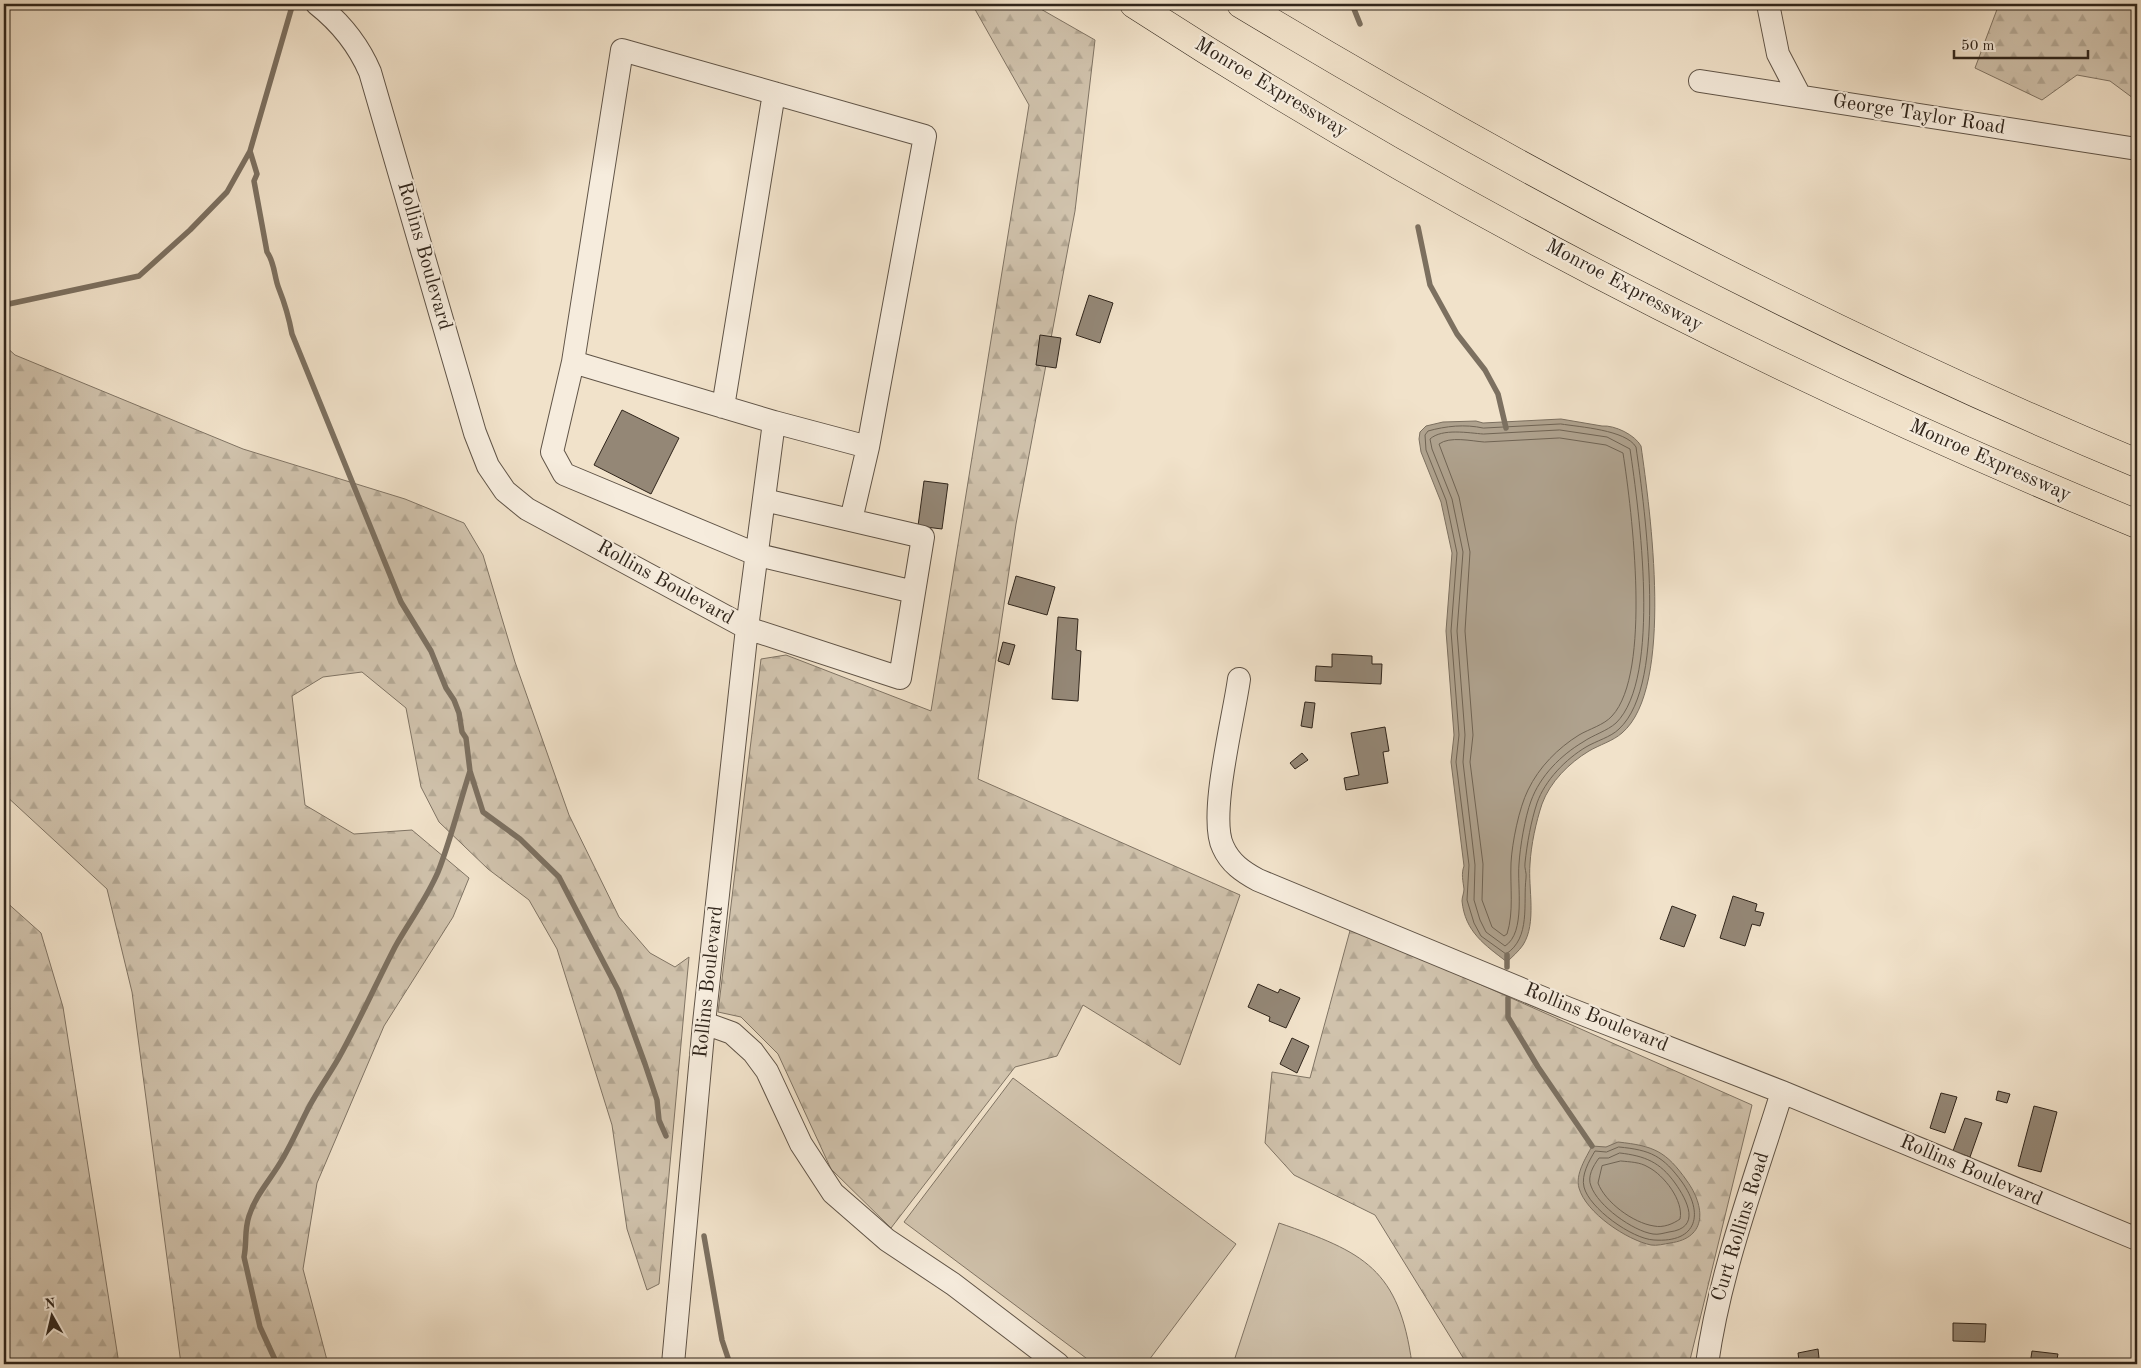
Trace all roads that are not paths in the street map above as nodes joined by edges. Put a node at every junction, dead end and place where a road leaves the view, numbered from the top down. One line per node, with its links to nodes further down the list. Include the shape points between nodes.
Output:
1 (317, 4): 19 (street, Rollins Boulevard, via 352,38 370,72 475,433 488,466 504,491 528,509)
2 (1134, 4): 16 (highway, Monroe Expressway, via 1399,164 1614,281 1724,338 1928,435)
3 (1240, 4): 13 (highway, via 1525,169 1733,278 1969,390)
4 (1768, 4): 7 (street, via 1778,54)
5 (1700, 81): 7 (street, George Taylor Road)
6 (774, 93): 9 (street, via 622,50); 10 (street); 12 (street, via 925,136)
7 (1800, 96): 8 (street, George Taylor Road)
8 (2137, 149)
9 (573, 362): 10 (street); 17 (street, via 552,452 564,474)
10 (723, 407): 11 (street)
11 (774, 422): 12 (street); 14 (street)
12 (868, 447): 15 (street)
13 (2137, 463)
14 (764, 500): 15 (street); 17 (street)
15 (851, 520): 18 (street, via 923,537)
16 (2137, 524)
17 (758, 555): 18 (street); 19 (street)
18 (914, 592): 19 (street, via 900,678)
19 (747, 628): 21 (street, Rollins Boulevard)
20 (1239, 679): 22 (street, Rollins Boulevard, via 1217,815 1222,846 1243,871 1567,1008)
21 (704, 1023): 24 (street, Rollins Boulevard); 25 (street, via 732,1033 753,1052 778,1092 801,1144 833,1193 887,1240 969,1296)
22 (1782, 1092): 23 (street, Rollins Boulevard); 26 (street, Curt Rollins Road, via 1730,1259)
23 (2137, 1240)
24 (673, 1364)
25 (1058, 1364)
26 (1706, 1364)

